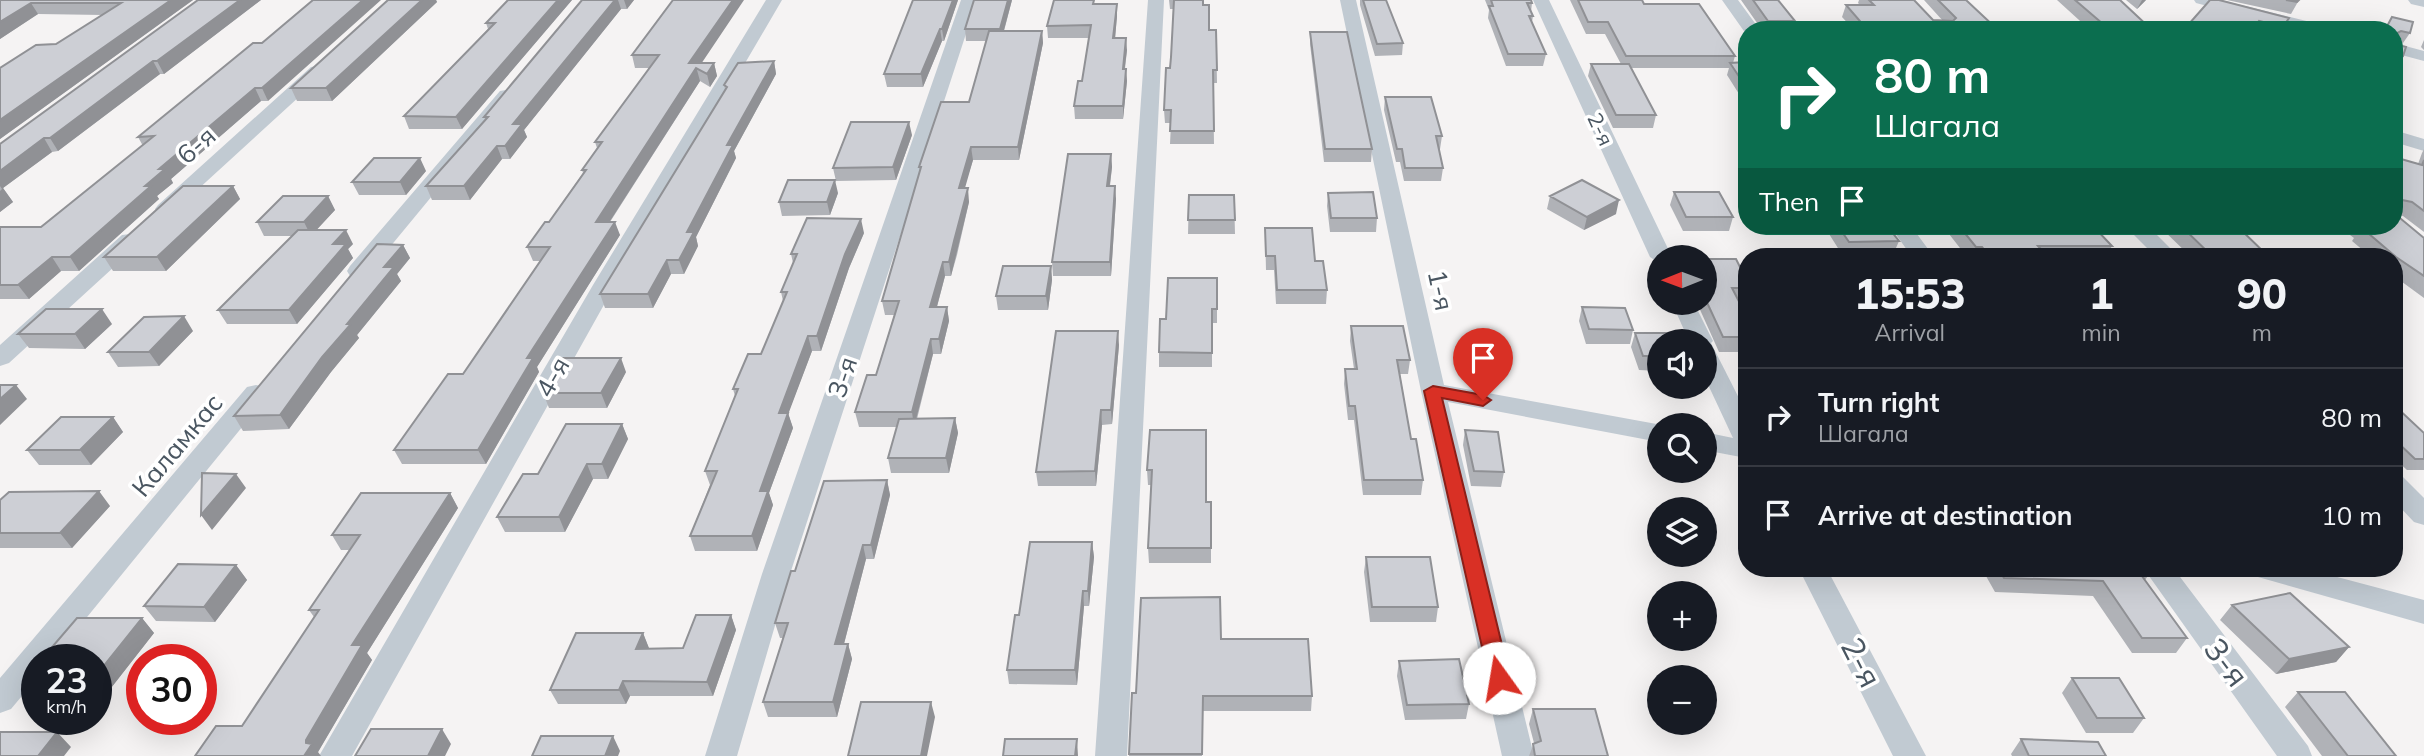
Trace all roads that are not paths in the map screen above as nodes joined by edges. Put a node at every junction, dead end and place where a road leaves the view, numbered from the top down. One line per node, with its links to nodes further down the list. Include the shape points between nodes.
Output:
1 (774, 0): 37 (street, 4-я, via 604,285)
2 (969, 0): 38 (street, 3-я, via 776,574)
3 (1156, 0): 39 (street)
4 (1348, 0): 25 (street, 1-я)
5 (1541, 0): 19 (street, 2-я)
6 (1730, 0): 10 (street)
7 (2202, 0): 11 (street)
8 (2418, 0): 9 (street)
9 (2424, 1)
10 (1745, 21)
11 (2285, 21)
12 (2403, 50): 14 (street)
13 (334, 55): 22 (street, 6-я)
14 (2424, 56)
15 (523, 74): 21 (street)
16 (2403, 139): 17 (street)
17 (2424, 145)
18 (2145, 235): 20 (street)
19 (1655, 245)
20 (2159, 248)
21 (345, 286)
22 (0, 358)
23 (275, 371): 36 (street, Каламкас)
24 (1717, 377): 26 (street)
25 (1433, 391): 27 (street); 40 (street, 1-я)
26 (1738, 421)
27 (1647, 431)
28 (1717, 443): 29 (street)
29 (1738, 447)
30 (2403, 493): 31 (street)
31 (2424, 515)
32 (1817, 577): 41 (street, 2-я)
33 (2164, 577): 42 (street, 3-я)
34 (2297, 577): 35 (street)
35 (2424, 612)
36 (0, 700)
37 (335, 756)
38 (720, 756)
39 (1111, 756)
40 (1518, 756)
41 (1910, 756)
42 (2296, 756)

